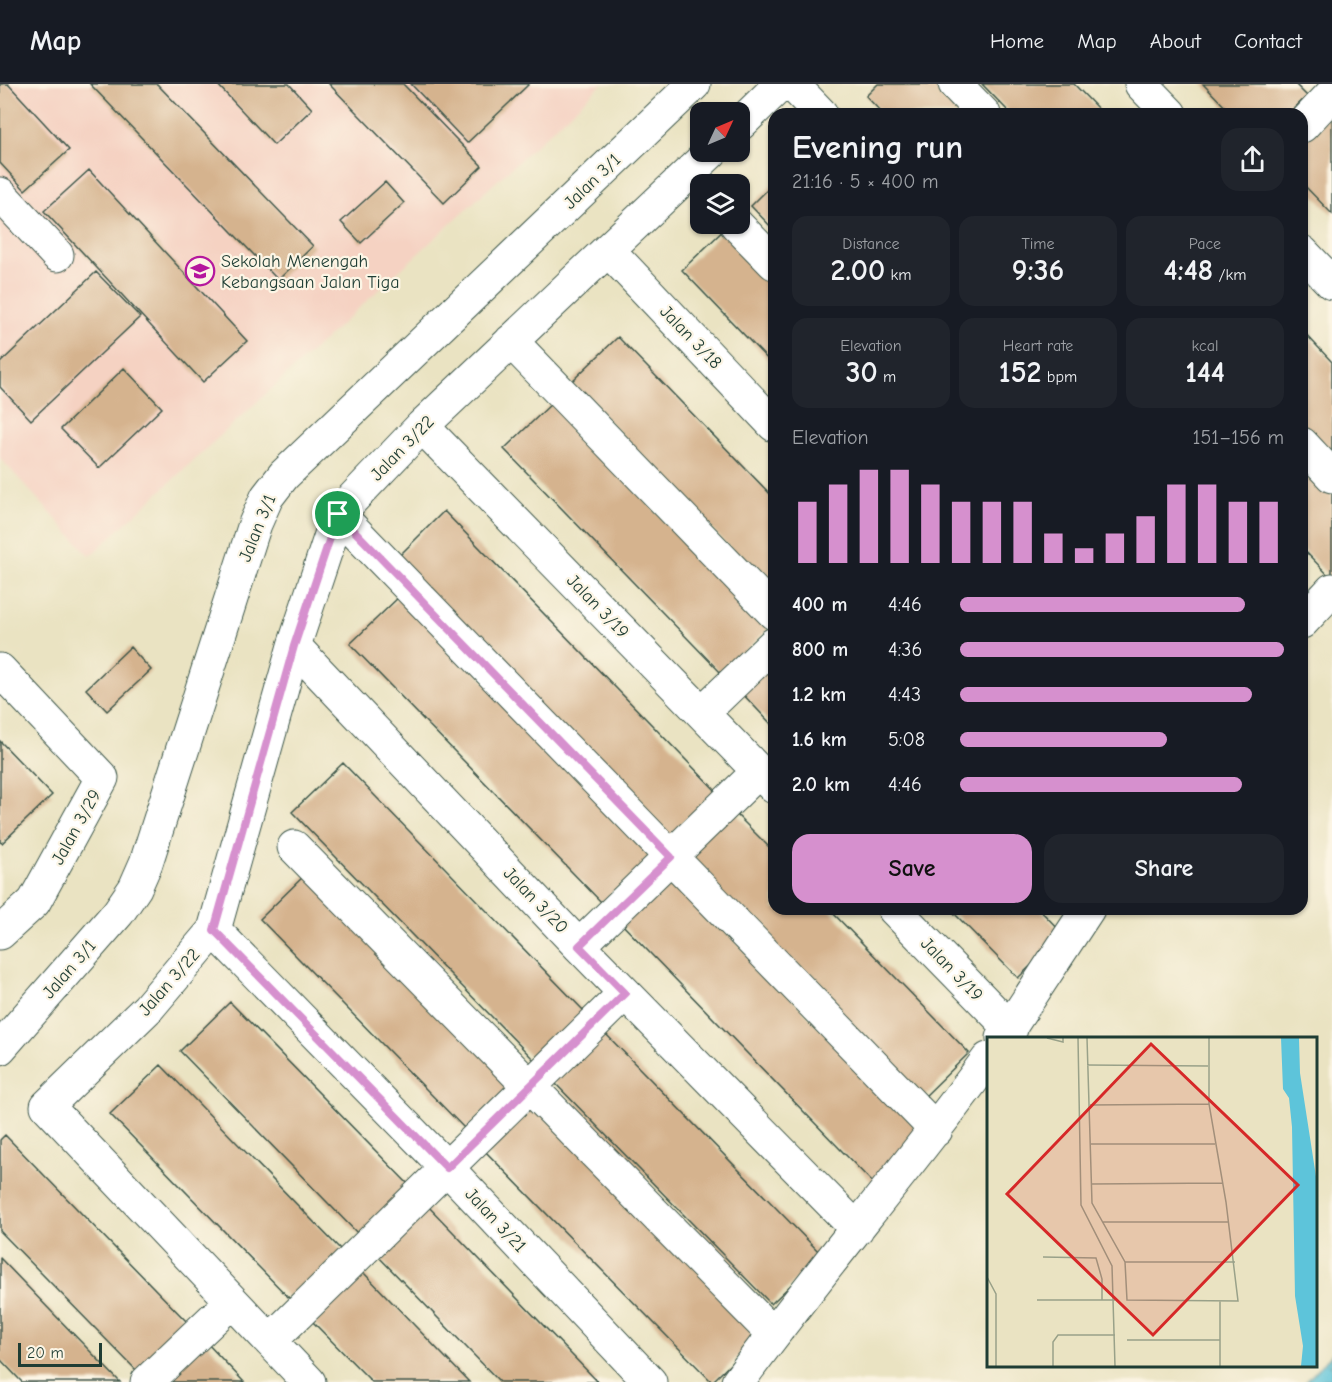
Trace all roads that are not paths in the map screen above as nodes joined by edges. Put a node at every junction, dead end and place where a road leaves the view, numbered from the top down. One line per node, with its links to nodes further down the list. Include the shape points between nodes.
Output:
1 (694, 84): 43 (street, Jalan 3/1, via 284,475 267,497 135,888 118,913)
2 (781, 84): 10 (street)
3 (792, 84): 7 (street)
4 (955, 84): 8 (street)
5 (1141, 84): 9 (street)
6 (1332, 94): 11 (street)
7 (815, 108)
8 (978, 108)
9 (1164, 108)
10 (750, 114)
11 (1308, 120)
12 (700, 170): 15 (street, Jalan 3/22)
13 (0, 194): 16 (street)
14 (746, 234): 17 (street)
15 (608, 250): 20 (street, Jalan 3/22); 21 (street, Jalan 3/18)
16 (57, 255)
17 (768, 257)
18 (1308, 258): 19 (street)
19 (1332, 283)
20 (512, 341): 22 (street, Jalan 3/22); 27 (street)
21 (768, 418)
22 (422, 426): 25 (street, Jalan 3/22); 32 (street, Jalan 3/19)
23 (1308, 450): 24 (street)
24 (1332, 476)
25 (338, 514): 29 (street, Jalan 3/22); 35 (street)
26 (1332, 590): 28 (street)
27 (768, 607)
28 (1308, 611)
29 (294, 646): 38 (street, Jalan 3/22); 40 (street, Jalan 3/20)
30 (768, 650): 32 (street)
31 (0, 670): 39 (street, Jalan 3/29, via 102,778 34,902)
32 (702, 714): 33 (street, Jalan 3/19)
33 (766, 779): 35 (street)
34 (294, 847): 45 (street)
35 (671, 857): 40 (street); 46 (street)
36 (899, 915): 42 (street, Jalan 3/19)
37 (1074, 915): 42 (street)
38 (214, 930): 47 (street, Jalan 3/21); 49 (street, Jalan 3/22, via 148,1008 47,1106)
39 (0, 933)
40 (579, 946): 41 (street, Jalan 3/20)
41 (625, 993): 45 (street); 48 (street, Jalan 3/20)
42 (1007, 1034)
43 (0, 1048)
44 (987, 1060): 46 (street)
45 (529, 1087): 47 (street); 50 (street)
46 (936, 1130): 48 (street)
47 (447, 1168): 51 (street); 54 (street, Jalan 3/21)
48 (857, 1229): 50 (street)
49 (232, 1301): 51 (street, Jalan 3/22); 52 (street)
50 (773, 1334): 55 (street)
51 (270, 1341): 53 (street, Jalan 3/22)
52 (147, 1382)
53 (309, 1382)
54 (650, 1382)
55 (738, 1382)

